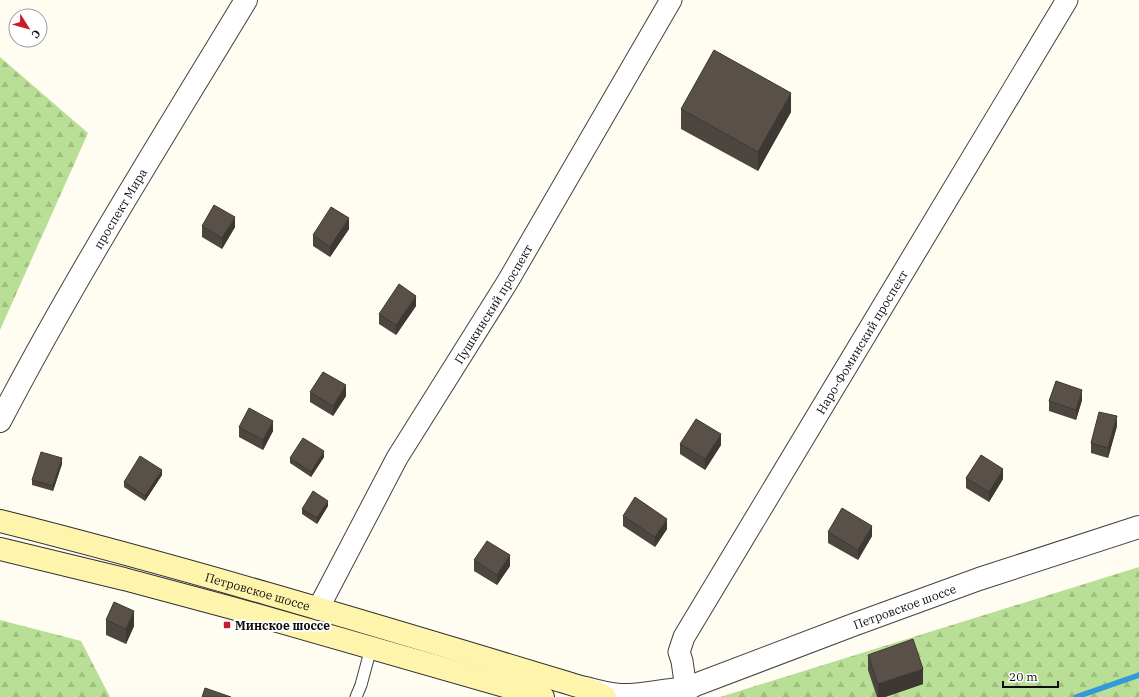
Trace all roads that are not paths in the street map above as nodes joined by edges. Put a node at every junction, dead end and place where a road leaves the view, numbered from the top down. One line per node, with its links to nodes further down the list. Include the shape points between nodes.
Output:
1 (246, 0): 4 (street, проспект Мира, via 131,188 32,359)
2 (671, 0): 8 (street, Пушкинский проспект, via 508,281 397,458)
3 (1066, 0): 11 (street, Наро-Фоминский проспект, via 684,637 679,652 682,661)
4 (0, 421)
5 (0, 521): 8 (main road, Петровское шоссе)
6 (1139, 527): 11 (street, Петровское шоссе, via 979,579 853,625)
7 (0, 549): 9 (main road, Петровское шоссе, via 232,608)
8 (318, 609): 10 (main road, Петровское шоссе)
9 (371, 648): 12 (lane); 13 (main road, Петровское шоссе)
10 (581, 687): 11 (street, Петровское шоссе, via 620,695); 14 (main road, Петровское шоссе)
11 (680, 694)
12 (356, 697)
13 (543, 697)
14 (605, 697)

